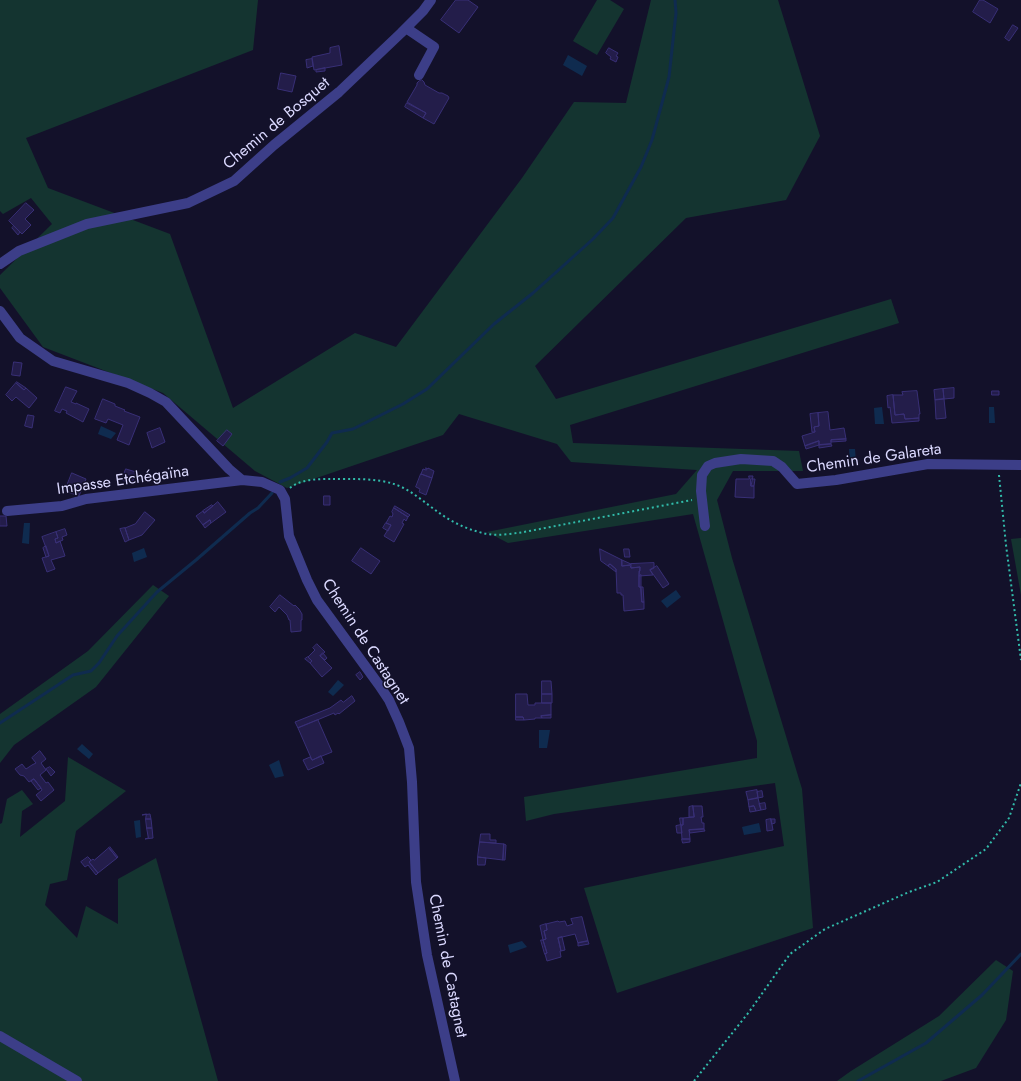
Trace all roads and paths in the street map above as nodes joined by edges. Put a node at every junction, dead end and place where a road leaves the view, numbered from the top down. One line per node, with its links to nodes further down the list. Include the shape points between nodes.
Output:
1 (431, 0): 2 (street, Chemin de Bosquet)
2 (406, 28): 3 (street, via 434,47); 4 (street, Chemin de Bosquet, via 339,92 234,181 188,203 87,224 19,251)
3 (419, 75)
4 (0, 264)
5 (0, 312): 8 (street, via 20,338 53,361 128,383 166,402)
6 (998, 464): 7 (street, Chemin de Galareta); 10 (street, Chemin de Galareta, via 928,464 798,484 773,461 741,459 708,466 702,475); 13 (path)
7 (1021, 465)
8 (242, 480): 9 (street, via 262,482); 11 (street, Impasse Etchégaïna, via 86,499 62,506)
9 (283, 494): 10 (path, via 295,484 312,479 383,481 401,487 461,526 481,533 500,535); 17 (street, Chemin de Castagnet, via 289,536 307,580 317,600 389,700 409,748 418,889 427,955)
10 (702, 498): 12 (street, Chemin de Galareta)
11 (7, 511)
12 (705, 526)
13 (1021, 660)
14 (1021, 783): 18 (path, via 1009,818 986,849 937,882 825,929 790,954 749,1012)
15 (0, 1036): 16 (street)
16 (77, 1081)
17 (455, 1081)
18 (694, 1081)

